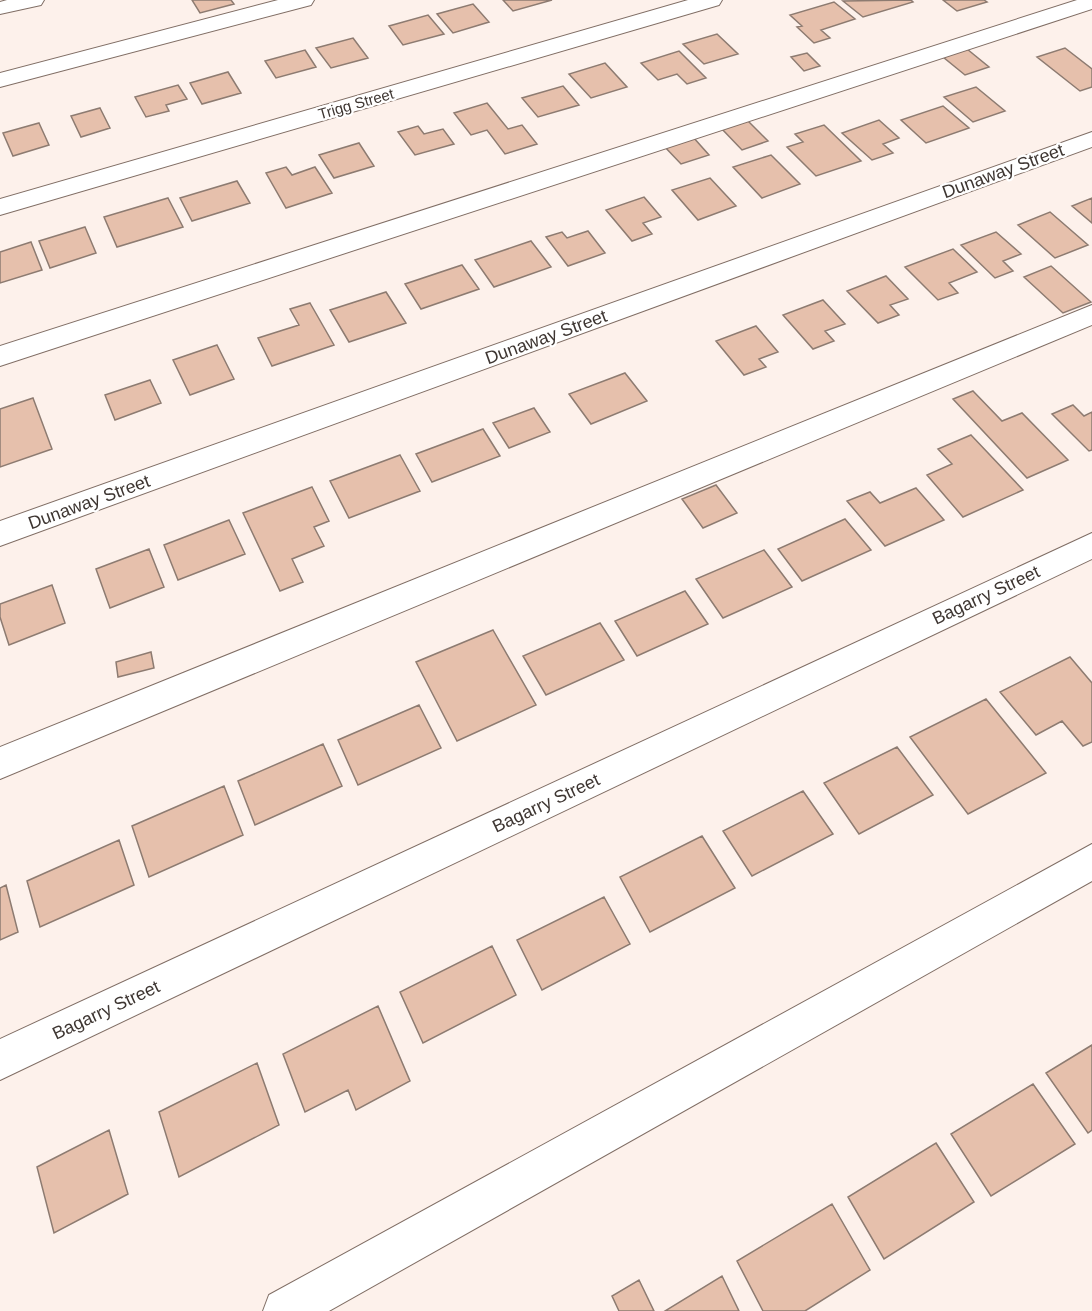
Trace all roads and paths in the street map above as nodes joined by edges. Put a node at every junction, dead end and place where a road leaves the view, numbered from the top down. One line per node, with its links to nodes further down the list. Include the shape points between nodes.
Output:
1 (33, 0): 5 (street)
2 (300, 0): 6 (street)
3 (711, 0): 8 (street, Trigg Street)
4 (1092, 2): 10 (street)
5 (0, 8)
6 (0, 80)
7 (1092, 139): 11 (street, Dunaway Street)
8 (0, 207)
9 (1092, 314): 13 (street)
10 (0, 356)
11 (0, 534)
12 (1092, 545): 15 (street, Bagarry Street)
13 (0, 763)
14 (1092, 861): 16 (street)
15 (0, 1060)
16 (285, 1311)

